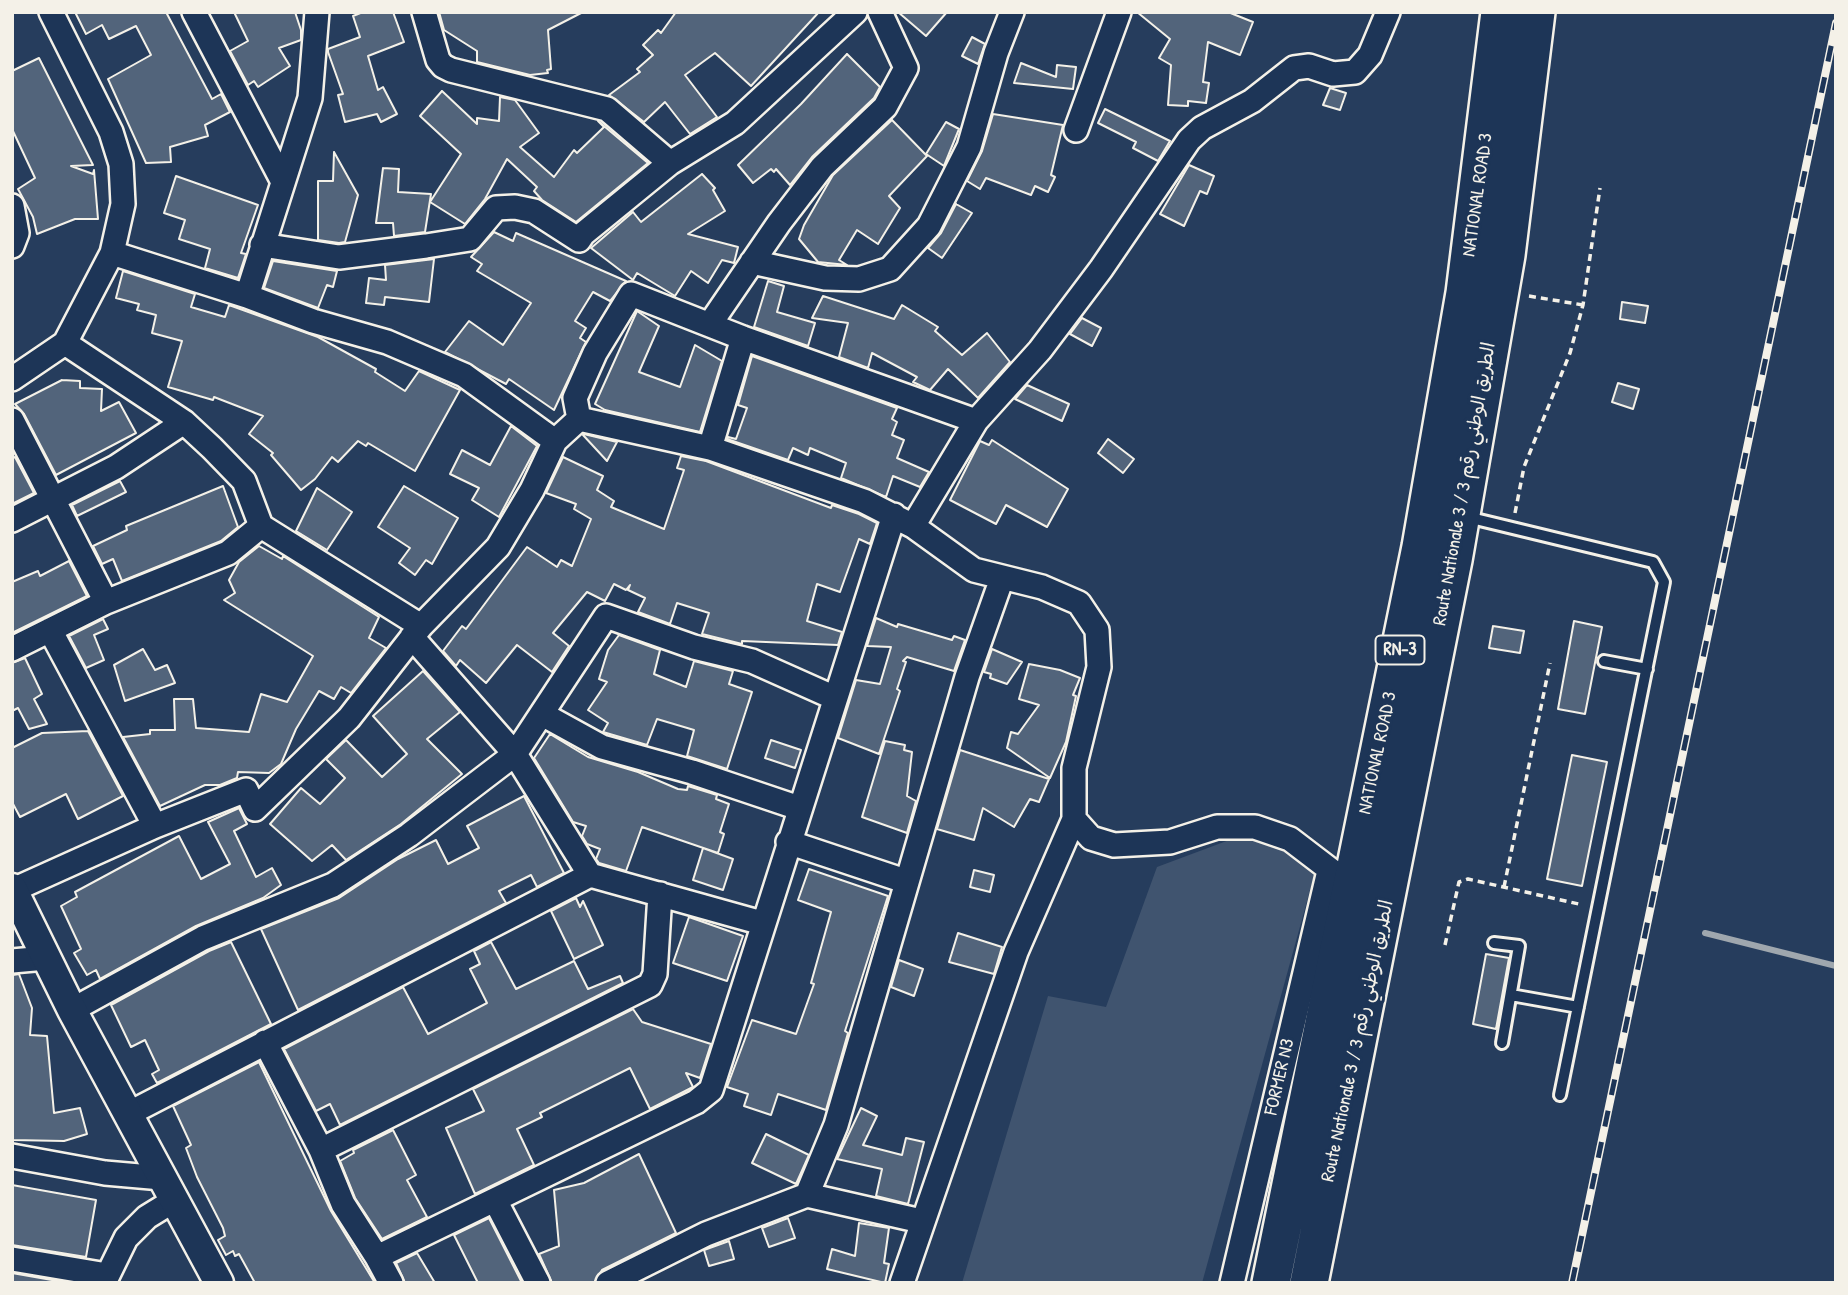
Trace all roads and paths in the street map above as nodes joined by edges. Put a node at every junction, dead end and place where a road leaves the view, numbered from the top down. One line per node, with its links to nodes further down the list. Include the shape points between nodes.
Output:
1 (51, 12): 19 (street, via 111,132 121,164 123,204)
2 (194, 12): 14 (street)
3 (317, 12): 14 (street, via 310,98)
4 (424, 12): 13 (street, via 443,66 607,109)
5 (855, 12): 13 (street, via 735,123)
6 (880, 12): 20 (street, via 906,68 885,107 822,167)
7 (1013, 12): 20 (street, via 969,146 929,226 890,269 859,279 825,278)
8 (1119, 12): 12 (street)
9 (1388, 12): 30 (street, via 1370,55 1355,72 1294,68 1189,140 1040,350)
10 (1500, 12): 56 (highway, NATIONAL ROAD 3 / RN-3, via 1460,320 1421,547)
11 (1536, 12): 21 (highway, Route Nationale 3 / الطريق الوطني رقم 3 / RN-3, via 1524,131)
12 (1076, 130)
13 (670, 163): 18 (street, via 579,240 534,211 515,207 496,208 470,239 426,246 339,257)
14 (282, 180): 18 (street)
15 (1600, 188): 23 (path)
16 (12, 206): 17 (street, via 17,233)
17 (12, 246)
18 (262, 246): 22 (street)
19 (112, 253): 22 (street); 26 (street)
20 (752, 262): 24 (street)
21 (1499, 291): 23 (path); 35 (highway, Route Nationale 3 / الطريق الوطني رقم 3 / RN-3)
22 (247, 296): 32 (street, via 387,342 464,375)
23 (1583, 305): 39 (path, via 1570,353 1524,467)
24 (710, 324): 25 (street); 28 (street, via 631,294 595,353 575,398)
25 (743, 338): 30 (street); 33 (street)
26 (65, 344): 27 (street); 31 (street)
27 (12, 379)
28 (579, 419): 32 (street); 33 (street)
29 (12, 420): 34 (street)
30 (976, 421): 37 (street)
31 (184, 422): 34 (street, via 116,467); 38 (street, via 244,481)
32 (555, 441): 43 (street, via 498,547)
33 (710, 448): 37 (street, via 864,501)
34 (55, 498): 36 (street); 41 (street)
35 (1461, 516): 39 (lane); 71 (highway, Route Nationale 3 / الطريق الوطني رقم 3 / RN-3)
36 (12, 520)
37 (904, 520): 40 (street, via 974,570); 48 (street)
38 (261, 526): 41 (street, via 228,554); 43 (street)
39 (1513, 528): 47 (lane, via 1653,562 1664,582)
40 (1002, 578): 52 (street, via 1042,587 1079,603 1097,630 1099,667 1074,768); 57 (street)
41 (106, 602): 42 (street)
42 (50, 630): 44 (street); 53 (street)
43 (416, 631): 50 (street); 53 (street, via 349,718 256,810 246,790)
44 (12, 649)
45 (1604, 661): 47 (lane)
46 (1550, 663): 58 (path)
47 (1647, 668): 68 (lane)
48 (835, 698): 49 (street, via 752,662 647,633 606,616); 51 (street)
49 (542, 714): 50 (street); 51 (street, via 602,747)
50 (514, 754): 55 (street); 69 (street, via 409,835 333,885 203,938)
51 (799, 808): 54 (street)
52 (1074, 819): 56 (street, via 1091,838 1114,845 1170,842 1217,827 1255,827 1290,839); 81 (street, via 1016,952)
53 (155, 826): 59 (street)
54 (788, 842): 57 (street); 62 (street)
55 (590, 875): 60 (street); 72 (street)
56 (1340, 878): 70 (highway, NATIONAL ROAD 3 / RN-3); 90 (street, FORMER N3)
57 (905, 881): 79 (street, via 836,1125)
58 (1504, 887): 61 (path); 64 (path, via 1468,879 1459,882)
59 (13, 889): 65 (street)
60 (660, 894): 62 (street); 76 (street, via 655,974 650,985)
61 (1583, 905)
62 (762, 923): 80 (street, via 711,1090 696,1102)
63 (1494, 943): 67 (lane, via 1520,946)
64 (1445, 945)
65 (46, 958): 66 (street); 69 (street)
66 (12, 961)
67 (1511, 995): 68 (lane); 73 (lane)
68 (1578, 1007): 74 (lane)
69 (72, 1010): 75 (street)
70 (1325, 1012): 71 (highway); 91 (highway, NATIONAL ROAD 3 / RN-3)
71 (1362, 1021): 92 (highway, Route Nationale 3 / الطريق الوطني رقم 3 / RN-3)
72 (265, 1042): 75 (street); 76 (street)
73 (1502, 1043)
74 (1560, 1095)
75 (128, 1114): 78 (street)
76 (321, 1150): 82 (street, via 343,1204)
77 (12, 1156): 78 (street)
78 (168, 1189): 84 (street, via 126,1238); 85 (street)
79 (807, 1195): 81 (street); 88 (street, via 706,1234)
80 (495, 1200): 82 (street); 87 (street)
81 (921, 1221): 89 (street)
82 (377, 1257): 86 (street)
83 (12, 1259): 84 (street)
84 (105, 1279)
85 (219, 1283)
86 (391, 1283)
87 (538, 1283)
88 (608, 1283)
89 (902, 1283)
90 (1232, 1283)
91 (1270, 1283)
92 (1309, 1283)

